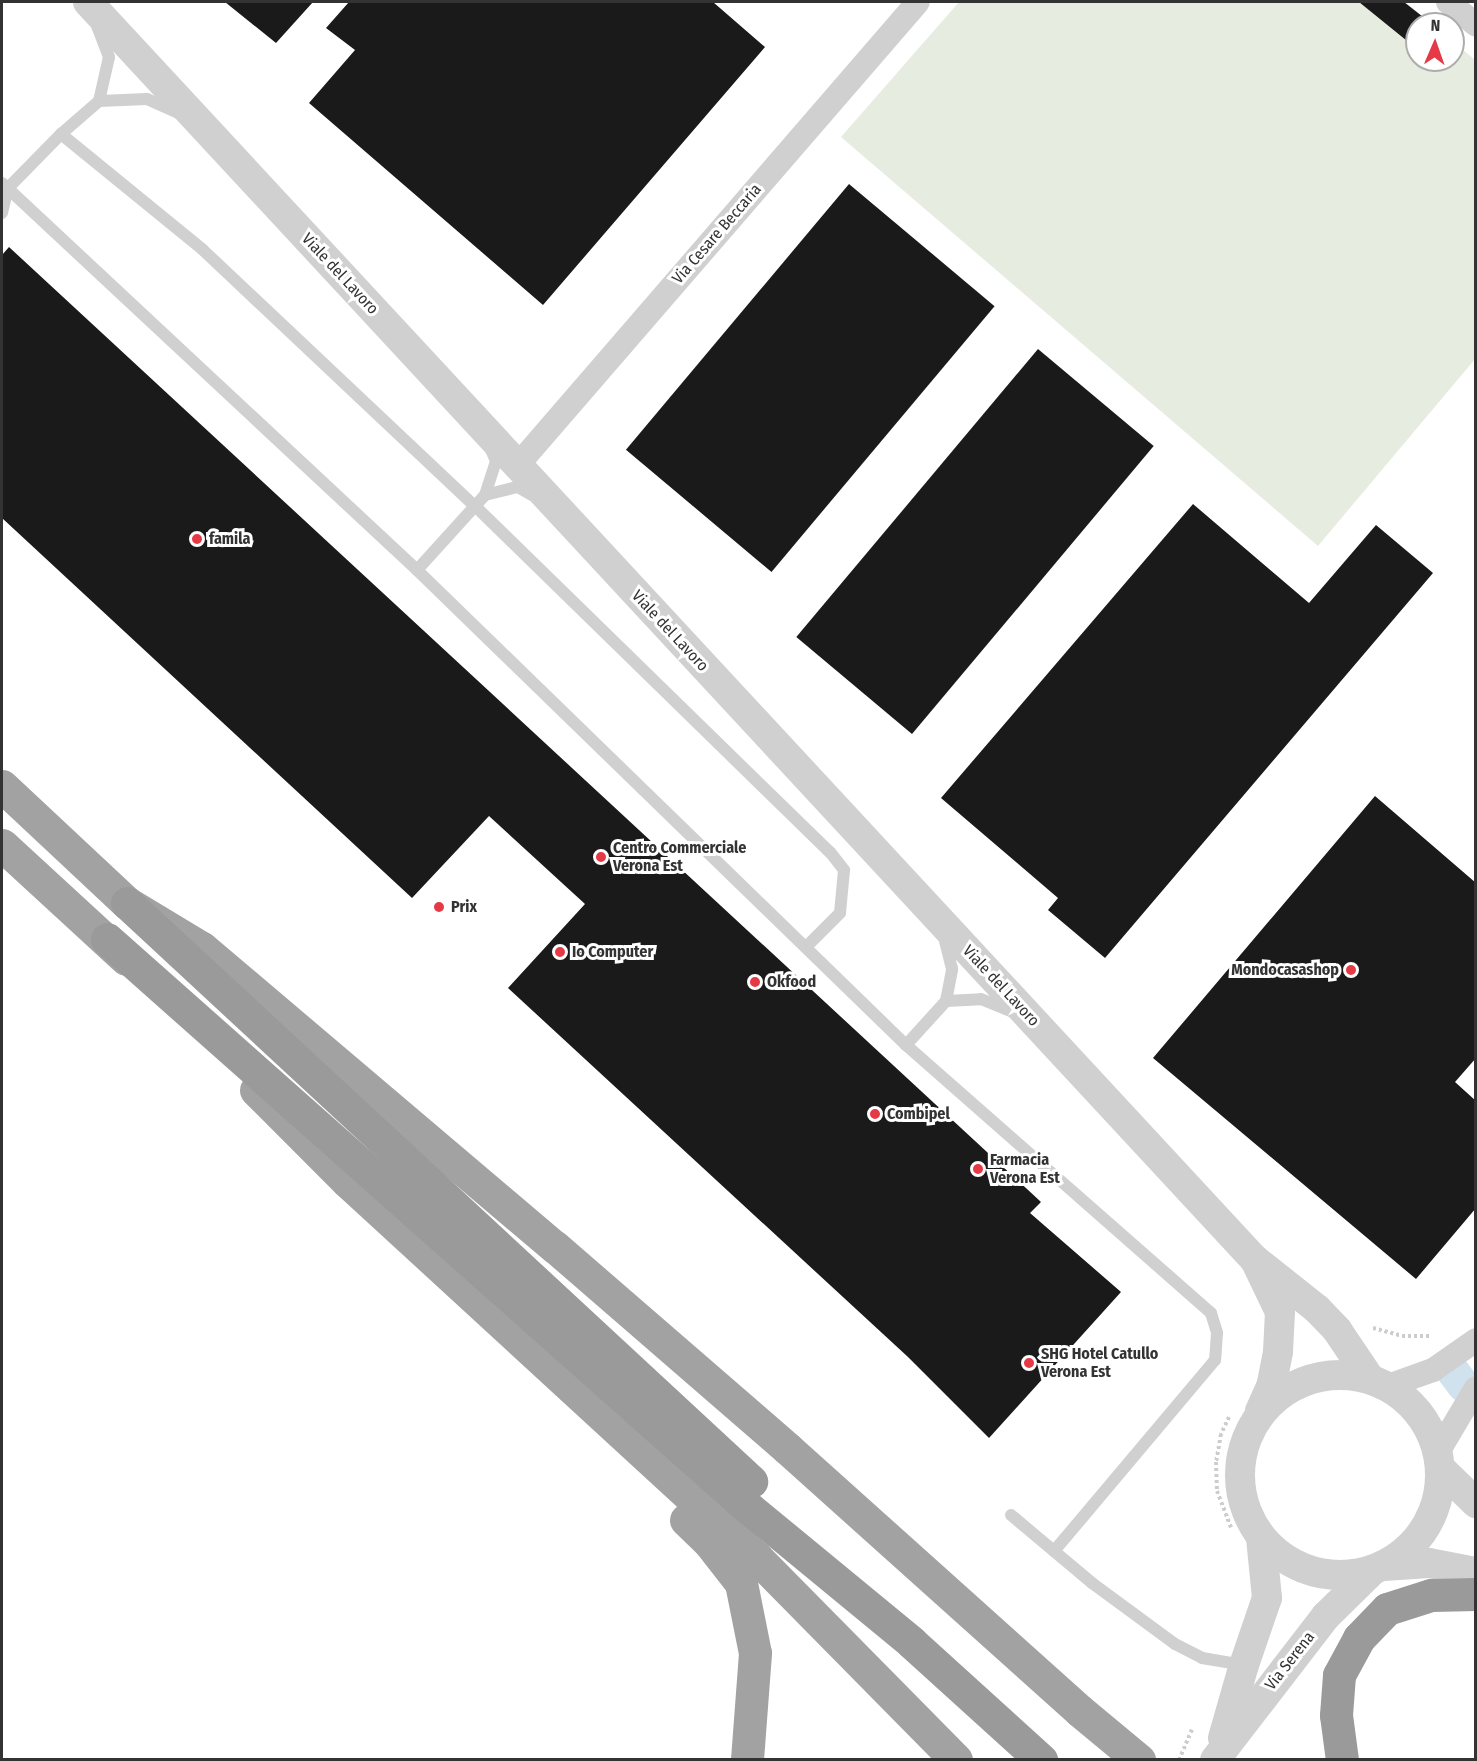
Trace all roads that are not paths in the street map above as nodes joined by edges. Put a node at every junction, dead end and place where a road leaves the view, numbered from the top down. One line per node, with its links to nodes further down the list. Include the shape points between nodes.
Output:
1 (918, 2): 11 (street, Via Cesare Beccaria)
2 (1448, 2): 4 (street)
3 (89, 3): 5 (lane, via 109,57); 6 (street, Viale del Lavoro)
4 (1476, 25)
5 (99, 101): 6 (lane, via 147,99); 7 (lane)
6 (202, 123): 10 (street, Viale del Lavoro)
7 (61, 135): 8 (lane); 13 (lane, via 203,249)
8 (4, 187): 9 (lane); 15 (lane)
9 (2, 213)
10 (482, 428): 11 (street, Viale del Lavoro); 12 (lane, via 496,461)
11 (517, 466): 14 (street, Viale del Lavoro)
12 (485, 495): 13 (lane); 14 (lane, via 518,488)
13 (475, 506): 15 (lane); 21 (lane, via 844,870 840,913)
14 (555, 506): 19 (street, Viale del Lavoro)
15 (417, 570): 21 (lane)
16 (2, 786): 18 (highway)
17 (2, 846): 20 (highway)
18 (127, 903): 38 (highway, via 754,1485); 44 (highway, via 202,948 351,1073 788,1449 1080,1712)
19 (940, 921): 22 (lane, via 952,969); 23 (street, Viale del Lavoro)
20 (106, 939): 38 (highway, via 730,1492); 41 (highway, via 577,1418 709,1542 741,1583 755,1653); 42 (highway, via 347,1181 756,1557)
21 (806, 947): 24 (lane)
22 (946, 1001): 23 (lane, via 981,999); 24 (lane)
23 (1031, 1018): 25 (street, Viale del Lavoro)
24 (906, 1045): 34 (lane, via 1211,1313 1217,1333 1215,1360)
25 (1254, 1258): 27 (street, Viale del Lavoro, via 1317,1309); 29 (street, Viale del Lavoro, via 1280,1312 1278,1352 1272,1384)
26 (1476, 1340): 27 (street, via 1433,1370)
27 (1379, 1383): 29 (street, Viale del Lavoro, via 1339,1374 1308,1380); 30 (street, Viale del Lavoro, via 1421,1415)
28 (1476, 1388): 30 (street)
29 (1244, 1413): 33 (street, Viale del Lavoro, via 1239,1478)
30 (1439, 1460): 31 (street, Viale del Lavoro); 35 (street, Viale del Lavoro, via 1438,1498 1427,1526 1408,1549)
31 (1476, 1503)
32 (1011, 1515): 34 (lane)
33 (1248, 1536): 35 (street, Viale del Lavoro, via 1312,1572 1343,1576); 39 (street, via 1267,1598)
34 (1054, 1551): 39 (lane, via 1175,1644 1202,1658)
35 (1378, 1568): 36 (street, Viale del Lavoro, via 1429,1563); 40 (street, Via Serena, via 1326,1616)
36 (1476, 1572)
37 (1476, 1594): 45 (highway, via 1431,1595 1387,1609 1359,1638 1339,1675 1335,1715)
38 (911, 1642): 43 (highway)
39 (1244, 1665): 40 (street)
40 (1217, 1756)
41 (747, 1760)
42 (956, 1760)
43 (1041, 1760)
44 (1139, 1760)
45 (1342, 1760)

